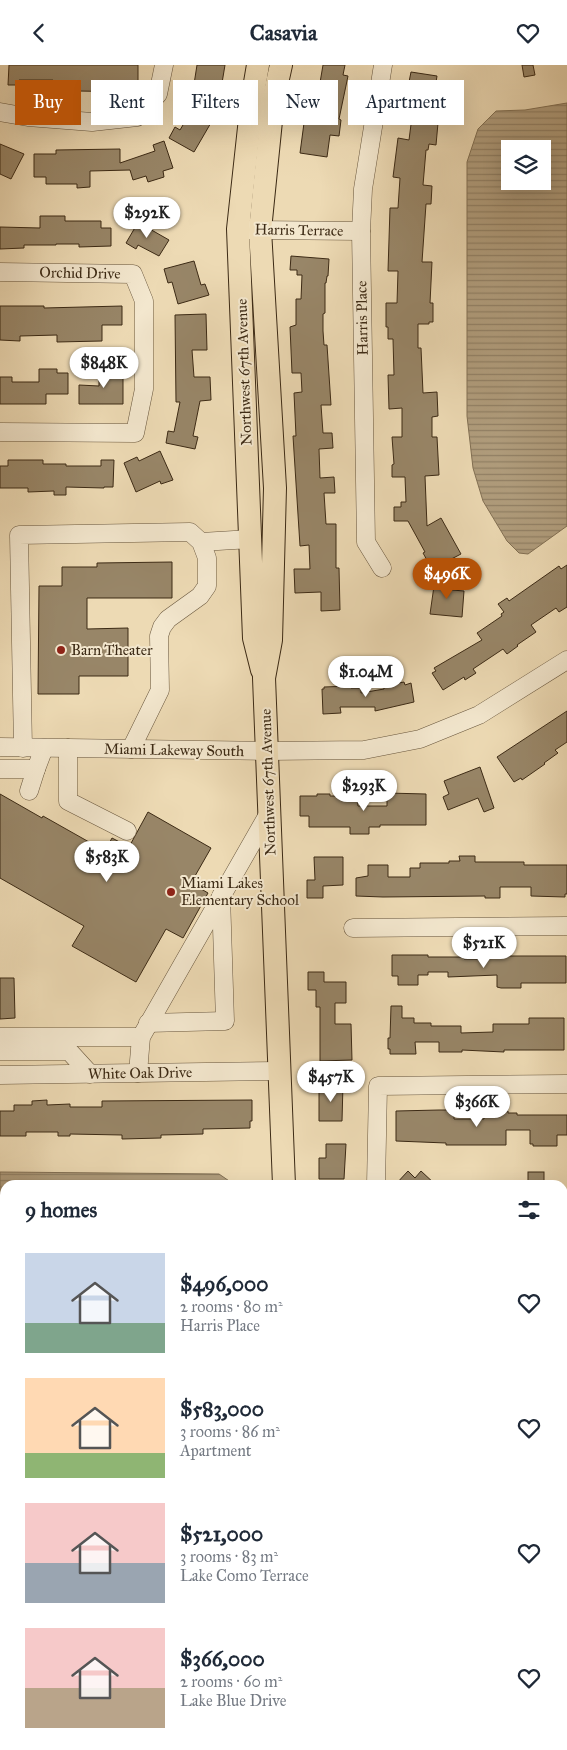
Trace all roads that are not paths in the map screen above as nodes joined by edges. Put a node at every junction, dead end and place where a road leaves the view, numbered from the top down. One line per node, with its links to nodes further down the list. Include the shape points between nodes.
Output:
1 (164, 65): 5 (street, via 158,94 138,117 92,122)
2 (258, 65): 6 (main road, Northwest 67th Avenue)
3 (281, 65): 7 (main road, Northwest 67th Avenue, via 273,101)
4 (383, 65): 8 (street, Harris Place, via 363,189)
5 (0, 112)
6 (238, 229): 7 (street, Harris Terrace); 11 (main road, Northwest 67th Avenue)
7 (260, 230): 8 (street, Harris Terrace); 15 (main road, Northwest 67th Avenue, via 275,488 271,640)
8 (361, 231): 13 (street, Harris Place, via 366,543)
9 (0, 272): 10 (street, Orchid Drive, via 133,274 144,301 144,389 136,433)
10 (0, 433)
11 (251, 539): 12 (street); 15 (main road, Northwest 67th Avenue, via 254,638)
12 (202, 543): 17 (street, via 190,532 18,535); 20 (street, via 208,572 206,585 200,596 162,627 159,637 160,690)
13 (382, 568)
14 (567, 660): 21 (street, Miami Lakeway South, via 479,715 420,739 364,750)
15 (264, 678): 21 (main road, Northwest 67th Avenue)
16 (0, 747): 17 (street, Miami Lakeway South)
17 (23, 748): 18 (street, Miami Lakeway South)
18 (44, 748): 19 (street, Miami Lakeway South); 23 (street)
19 (68, 748): 20 (street, Miami Lakeway South); 26 (street, via 68,801)
20 (131, 749): 21 (street, Miami Lakeway South)
21 (267, 751): 25 (main road, Northwest 67th Avenue)
22 (0, 769): 23 (street)
23 (36, 769): 24 (street)
24 (29, 791)
25 (269, 813): 27 (street); 33 (main road, Northwest 67th Avenue)
26 (127, 831)
27 (221, 896): 30 (street); 30 (street, via 225,1021)
28 (567, 926): 29 (street)
29 (353, 928)
30 (144, 1030): 31 (street); 34 (street)
31 (0, 1037)
32 (0, 1051): 35 (street, via 69,1051)
33 (279, 1071): 34 (street, White Oak Drive); 38 (main road, Northwest 67th Avenue)
34 (138, 1073): 35 (street, White Oak Drive)
35 (90, 1074): 36 (street, White Oak Drive)
36 (0, 1075)
37 (567, 1084): 39 (street, via 378,1086)
38 (284, 1180)
39 (376, 1180)

